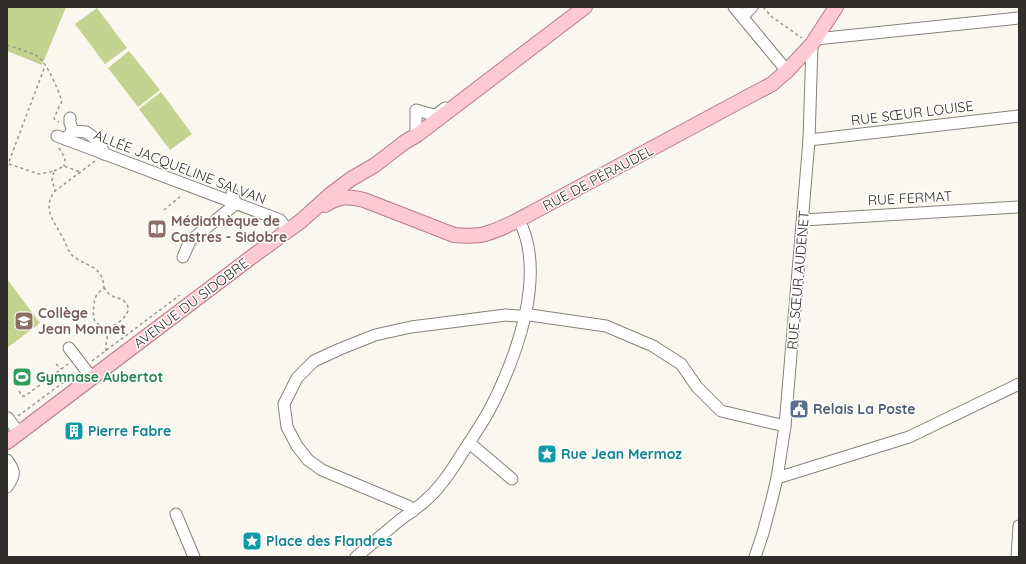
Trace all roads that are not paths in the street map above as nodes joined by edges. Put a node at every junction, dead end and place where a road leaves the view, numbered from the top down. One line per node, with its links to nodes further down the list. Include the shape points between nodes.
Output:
1 (585, 7): 8 (main road)
2 (734, 7): 6 (street)
3 (752, 7): 6 (street)
4 (836, 7): 7 (main road)
5 (1019, 18): 7 (street)
6 (744, 19): 9 (street)
7 (814, 42): 9 (main road, RUE DE PÉRAUDEL); 14 (street, RUE SŒUR AUDENET)
8 (511, 63): 13 (main road); 13 (street, via 501,66 436,115 416,110 416,133)
9 (787, 71): 21 (main road, RUE DE PÉRAUDEL, via 763,89)
10 (1019, 116): 14 (street, RUE SŒUR LOUISE)
11 (70, 118): 12 (street)
12 (73, 131): 15 (street, via 86,132 100,143); 15 (street, ALLÉE JACQUELINE SALVAN, via 62,138)
13 (413, 137): 16 (main road)
14 (809, 140): 22 (street, RUE SŒUR AUDENET)
15 (99, 157): 17 (street, ALLÉE JACQUELINE SALVAN)
16 (375, 165): 18 (main road, via 360,180 359,187); 20 (main road, AVENUE DU SIDOBRE, via 336,190)
17 (232, 198): 23 (street, ALLÉE JACQUELINE SALVAN, via 280,220); 24 (street, via 232,207 190,241)
18 (364, 200): 20 (main road, RUE DE PÉRAUDEL, via 352,197 338,199); 21 (main road, RUE DE PÉRAUDEL, via 454,235 487,234)
19 (1019, 207): 22 (street, RUE FERMAT)
20 (301, 220): 23 (main road, AVENUE DU SIDOBRE)
21 (519, 220): 25 (street, via 526,240 531,271)
22 (803, 220): 30 (street, RUE SŒUR AUDENET)
23 (288, 230): 27 (main road, AVENUE DU SIDOBRE)
24 (183, 257)
25 (525, 316): 30 (street, via 606,326 653,346 681,364 697,387 721,411); 33 (street, via 516,349 501,386); 40 (street, via 468,319 375,335 314,361 297,378 284,404 288,427 297,446 308,460 322,470 408,506)
26 (69, 348): 27 (street)
27 (88, 373): 31 (main road, AVENUE DU SIDOBRE)
28 (1019, 384): 36 (street, via 909,437)
29 (9, 420): 31 (street)
30 (785, 426): 35 (street, RUE SŒUR AUDENET)
31 (19, 433): 32 (main road, AVENUE DU SIDOBRE)
32 (7, 442)
33 (469, 443): 38 (street); 40 (street, via 441,484)
34 (7, 460): 39 (street, via 14,471)
35 (780, 460): 36 (street); 37 (street, RUE SŒUR AUDENET)
36 (798, 471): 37 (street)
37 (777, 478): 45 (street, RUE SŒUR AUDENET)
38 (512, 479)
39 (7, 487)
40 (413, 511): 44 (street)
41 (176, 514): 43 (street)
42 (1019, 526): 46 (street)
43 (194, 557)
44 (356, 557)
45 (755, 557)
46 (1017, 557)

